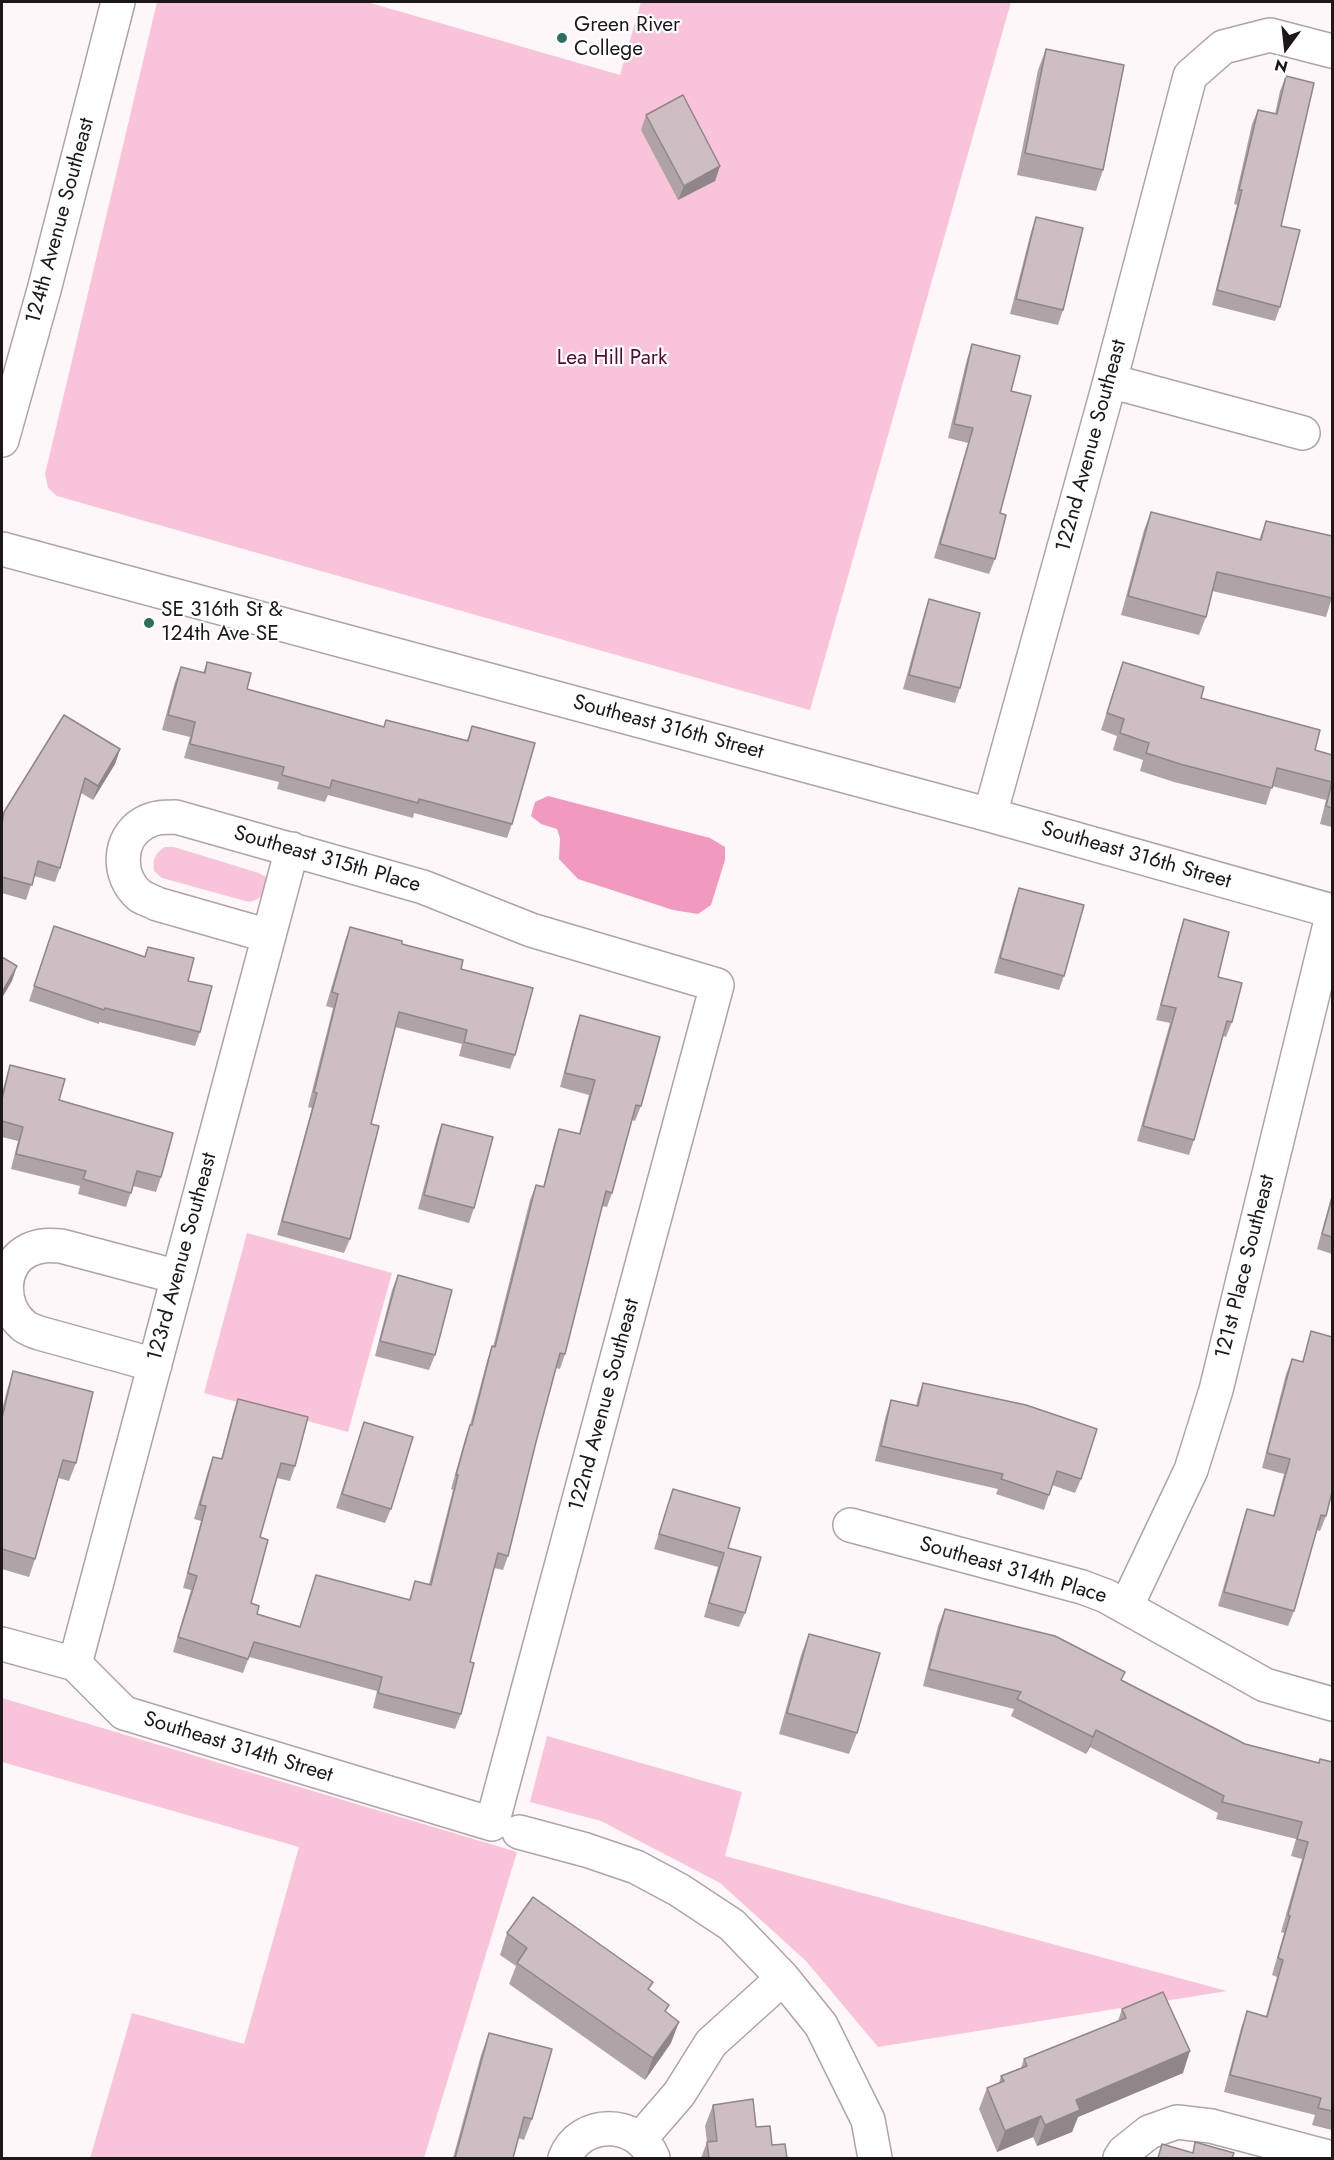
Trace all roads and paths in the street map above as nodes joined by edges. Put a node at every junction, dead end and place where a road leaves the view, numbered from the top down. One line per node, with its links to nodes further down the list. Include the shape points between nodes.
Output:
1 (118, 2): 5 (street, 124th Avenue Southeast)
2 (1332, 51): 3 (street, 122nd Avenue Southeast, via 1270,35 1223,47 1190,76)
3 (1110, 381): 4 (street); 7 (street, 122nd Avenue Southeast)
4 (1303, 434)
5 (2, 440)
6 (2, 549): 7 (street, Southeast 316th Street)
7 (990, 815): 9 (street, Southeast 316th Street)
8 (292, 849): 11 (street, 123rd Avenue Southeast); 11 (street, Southeast 315th Place, via 176,817 158,817 142,824 123,851 123,868 129,884 141,897); 12 (street, Southeast 315th Place, via 423,887 531,930)
9 (1332, 911)
10 (1332, 916): 16 (street, 121st Place Southeast, via 1216,1390 1191,1470)
11 (268, 936): 13 (street, 123rd Avenue Southeast)
12 (717, 985): 20 (street, 122nd Avenue Southeast)
13 (178, 1277): 14 (street, 123rd Avenue Southeast); 14 (street, via 44,1245 27,1251 14,1263 6,1279 5,1296 11,1313 23,1326)
14 (155, 1365): 18 (street, 123rd Avenue Southeast)
15 (850, 1525): 16 (street, Southeast 314th Place, via 1082,1587)
16 (1126, 1606): 19 (street, Southeast 314th Place, via 1265,1685)
17 (2, 1644): 18 (street, Southeast 314th Street)
18 (75, 1664): 20 (street, Southeast 314th Street, via 124,1713)
19 (1332, 1704)
20 (505, 1828): 21 (street, Southeast 314th Street, via 636,1867 680,1890 732,1924)
21 (783, 1978): 22 (street, via 711,2043); 24 (street, via 821,2025 867,2120)
22 (647, 2149): 23 (street, via 627,2131 597,2129 574,2143)
23 (565, 2158)
24 (875, 2158)
25 (1120, 2158): 26 (street, via 1149,2132 1177,2122 1211,2126)
26 (1332, 2158)

